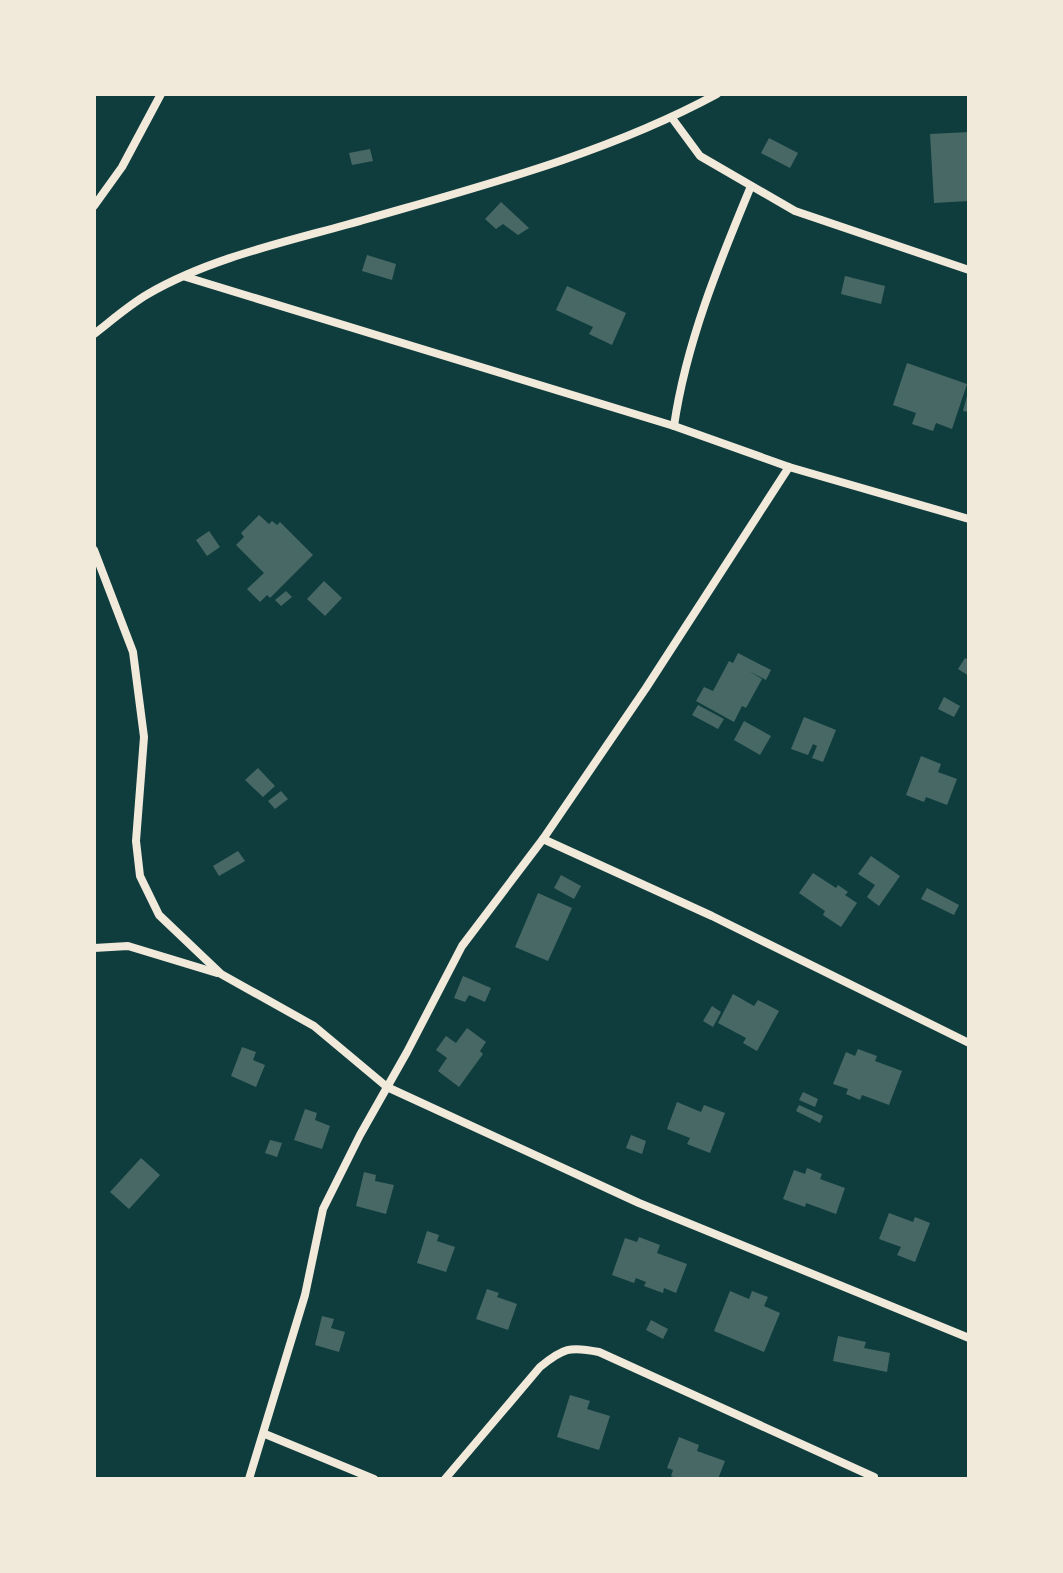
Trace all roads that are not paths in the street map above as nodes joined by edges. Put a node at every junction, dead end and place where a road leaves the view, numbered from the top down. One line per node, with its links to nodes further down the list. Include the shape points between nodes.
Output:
1 (161, 94): 5 (street, via 122,167)
2 (717, 94): 3 (street)
3 (672, 118): 4 (street, via 700,156); 7 (street, via 473,189 248,253)
4 (751, 186): 6 (street, via 795,211); 9 (street, via 680,384)
5 (94, 206)
6 (969, 270)
7 (186, 277): 8 (street, via 144,296); 9 (street)
8 (94, 334)
9 (674, 426): 10 (street)
10 (789, 467): 11 (street); 13 (street)
11 (969, 519)
12 (94, 550): 15 (street, via 135,666 144,737 136,841 140,876 159,915)
13 (543, 839): 16 (street); 17 (street, via 462,946)
14 (94, 948): 15 (street, via 128,946)
15 (221, 974): 17 (street, via 314,1026)
16 (969, 1043)
17 (387, 1087): 18 (street, via 639,1203); 19 (street, via 323,1209 305,1295)
18 (969, 1338)
19 (265, 1434): 21 (street); 22 (street)
20 (874, 1477): 23 (street, via 599,1352 574,1347 540,1367)
21 (249, 1479)
22 (374, 1479)
23 (445, 1479)

